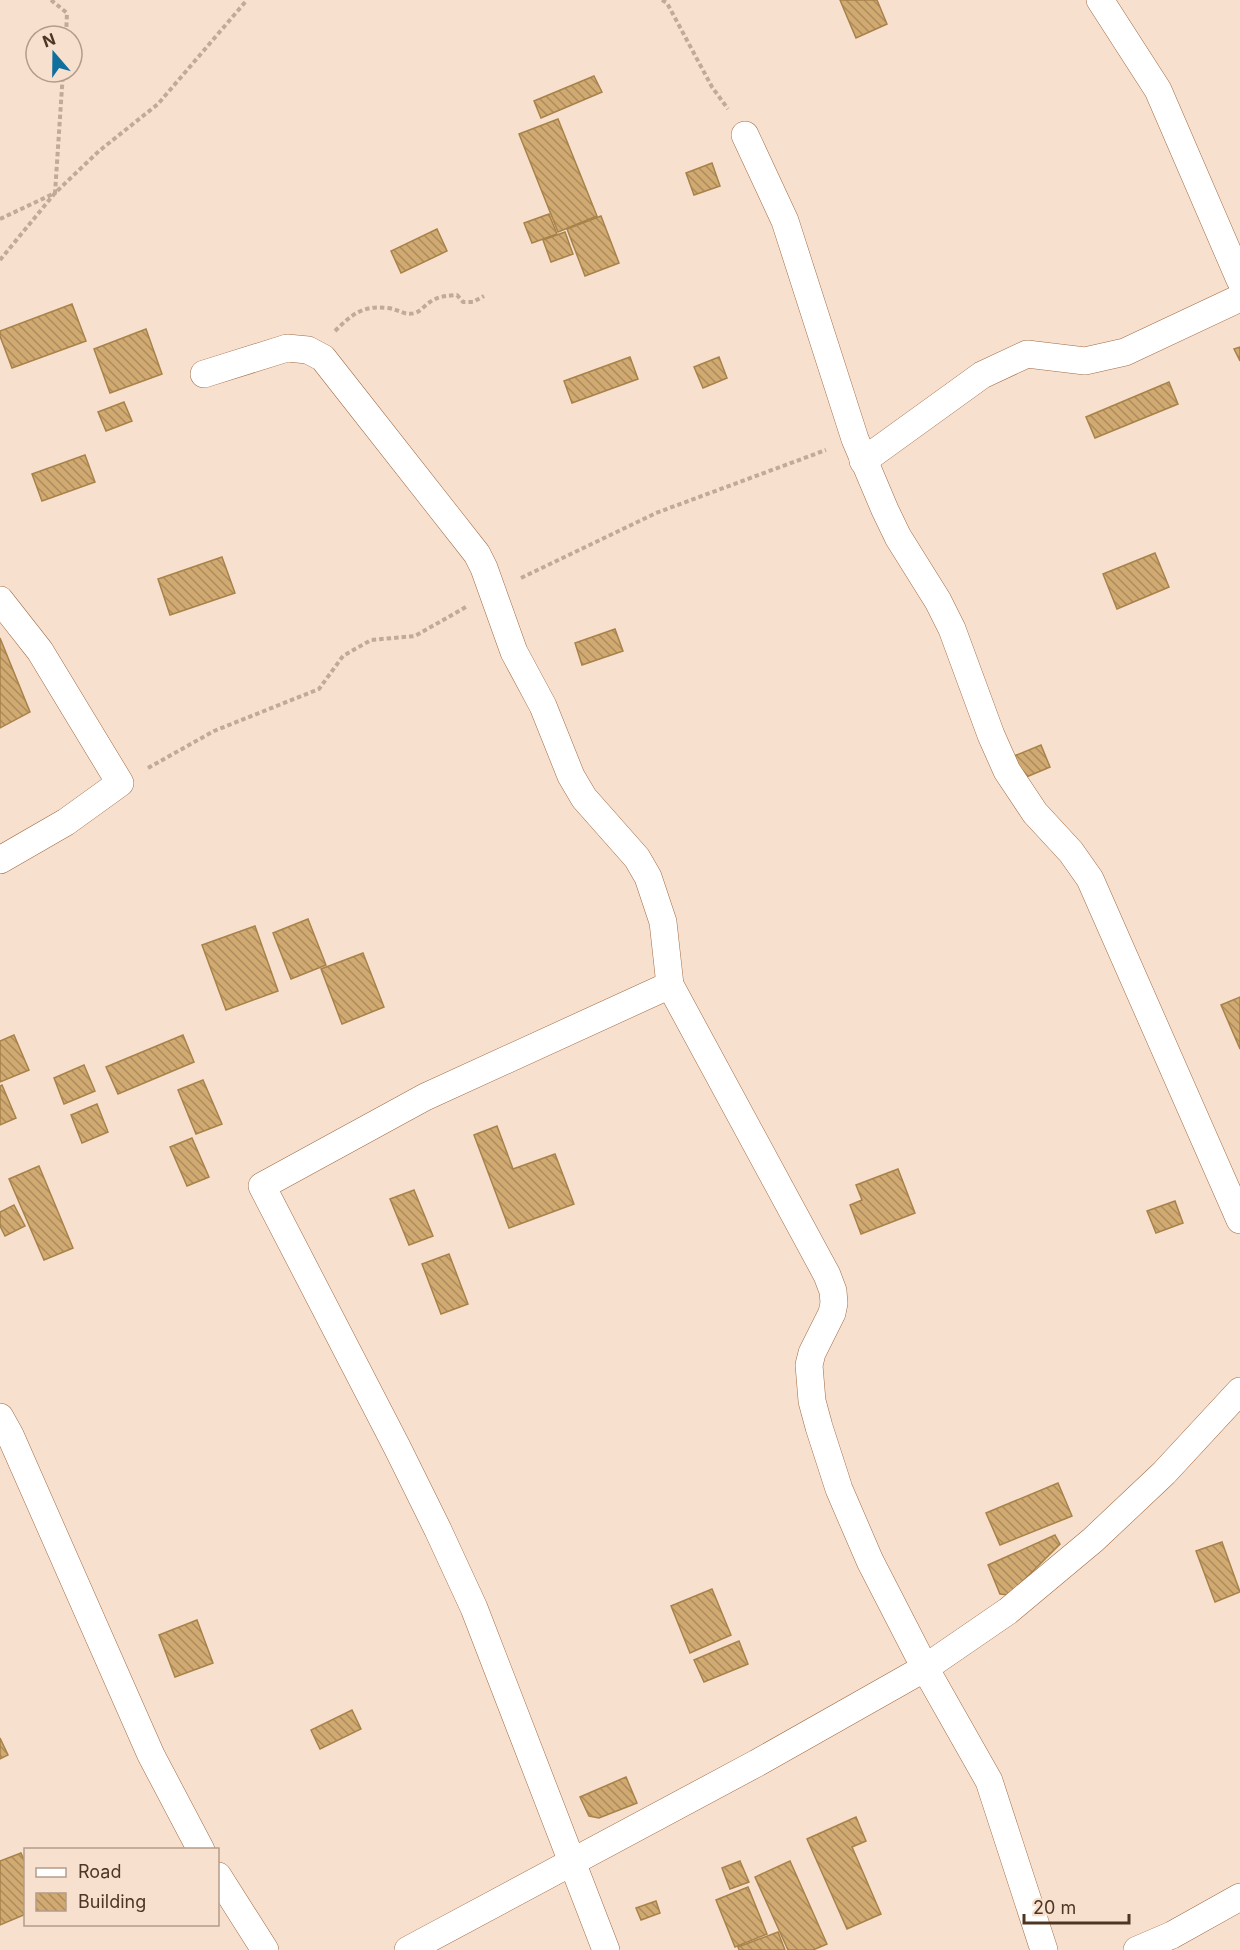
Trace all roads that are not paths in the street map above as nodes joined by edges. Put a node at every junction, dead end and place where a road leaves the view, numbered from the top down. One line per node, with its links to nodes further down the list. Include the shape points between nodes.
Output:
1 (1100, 0): 3 (street, via 1158,90)
2 (745, 135): 6 (street, via 784,221)
3 (1240, 280)
4 (1240, 298): 6 (street, via 1125,352 1085,361 1027,354 982,375)
5 (204, 374): 9 (street, via 287,348 308,350 322,358 466,538 484,568 514,652 543,706 571,776 648,877 663,922)
6 (859, 450): 10 (street, via 898,537 952,629 1007,771 1035,813 1090,879)
7 (0, 600): 8 (street, via 40,651 120,783 66,822)
8 (0, 860)
9 (670, 986): 13 (street, via 820,1260 833,1291 832,1312 809,1365 812,1401 839,1489 870,1561); 15 (street, via 425,1097 262,1186 474,1608)
10 (1240, 1220)
11 (1240, 1390): 13 (street, via 1164,1473 1093,1540 1008,1611)
12 (0, 1417): 14 (street, via 151,1755)
13 (925, 1668): 15 (street); 21 (street, via 989,1781)
14 (200, 1848)
15 (573, 1860): 19 (street); 20 (street)
16 (219, 1878): 18 (street)
17 (1240, 1897): 22 (street)
18 (265, 1950)
19 (408, 1950)
20 (606, 1950)
21 (1044, 1950)
22 (1137, 1950)

